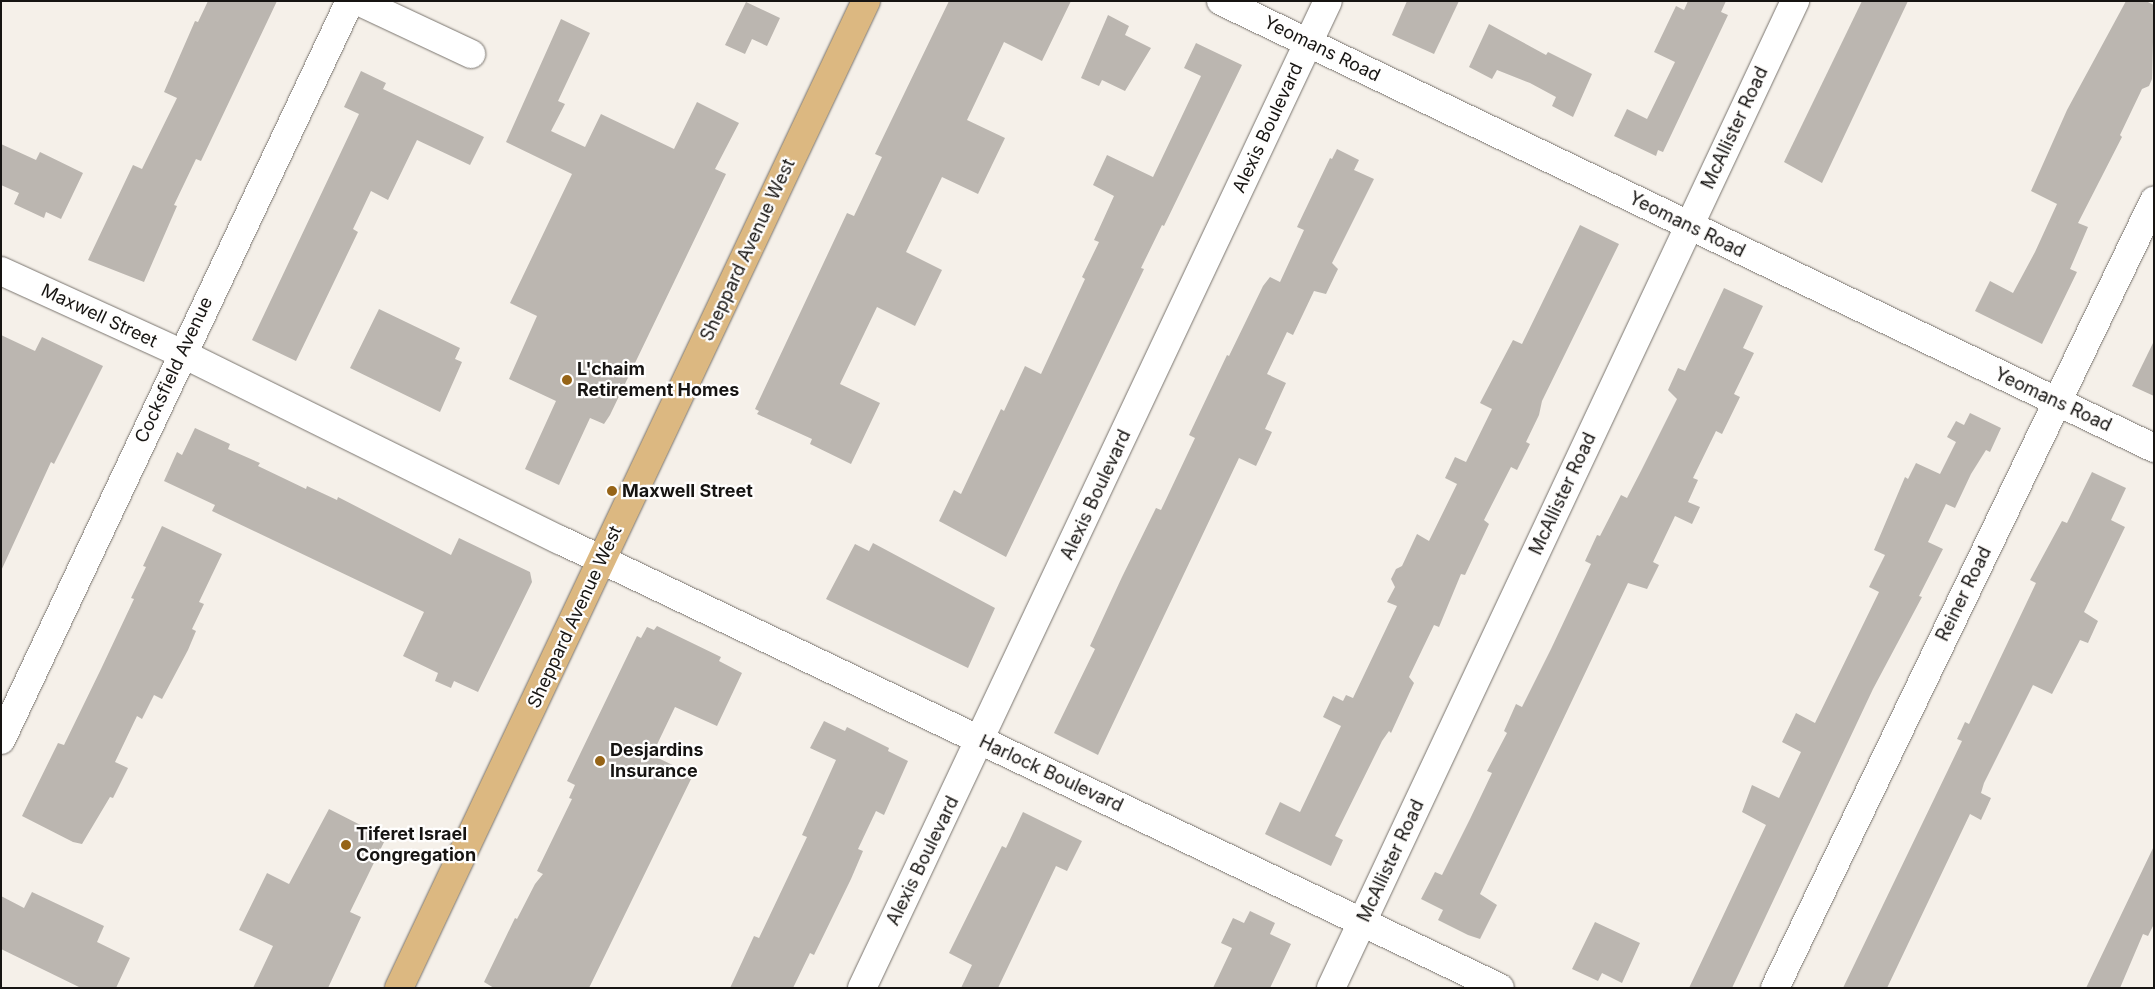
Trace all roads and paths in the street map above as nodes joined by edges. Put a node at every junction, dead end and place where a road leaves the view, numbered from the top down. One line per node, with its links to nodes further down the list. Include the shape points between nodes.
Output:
1 (350, 1): 12 (street, Cocksfield Avenue)
2 (358, 1): 8 (street)
3 (866, 1): 15 (main road, Sheppard Avenue West)
4 (1221, 1): 7 (street, Yeomans Road)
5 (1328, 1): 7 (street, Alexis Boulevard)
6 (1795, 1): 10 (street, McAllister Road)
7 (1309, 42): 10 (street, Yeomans Road); 17 (street, Alexis Boulevard)
8 (471, 54)
9 (2154, 201): 13 (street, Reiner Road)
10 (1689, 226): 13 (street, Yeomans Road); 18 (street, McAllister Road)
11 (1, 271): 12 (street, Maxwell Street)
12 (181, 353): 15 (street, Maxwell Street); 16 (street, Cocksfield Avenue)
13 (2056, 401): 14 (street, Yeomans Road); 23 (street, Reiner Road)
14 (2154, 448)
15 (601, 560): 17 (street, Harlock Boulevard); 19 (main road, Sheppard Avenue West)
16 (1, 740)
17 (980, 741): 18 (street, Harlock Boulevard); 20 (street, Alexis Boulevard)
18 (1363, 921): 21 (street, McAllister Road); 22 (street, Harlock Boulevard)
19 (399, 988)
20 (862, 988)
21 (1331, 988)
22 (1500, 988)
23 (1775, 988)

